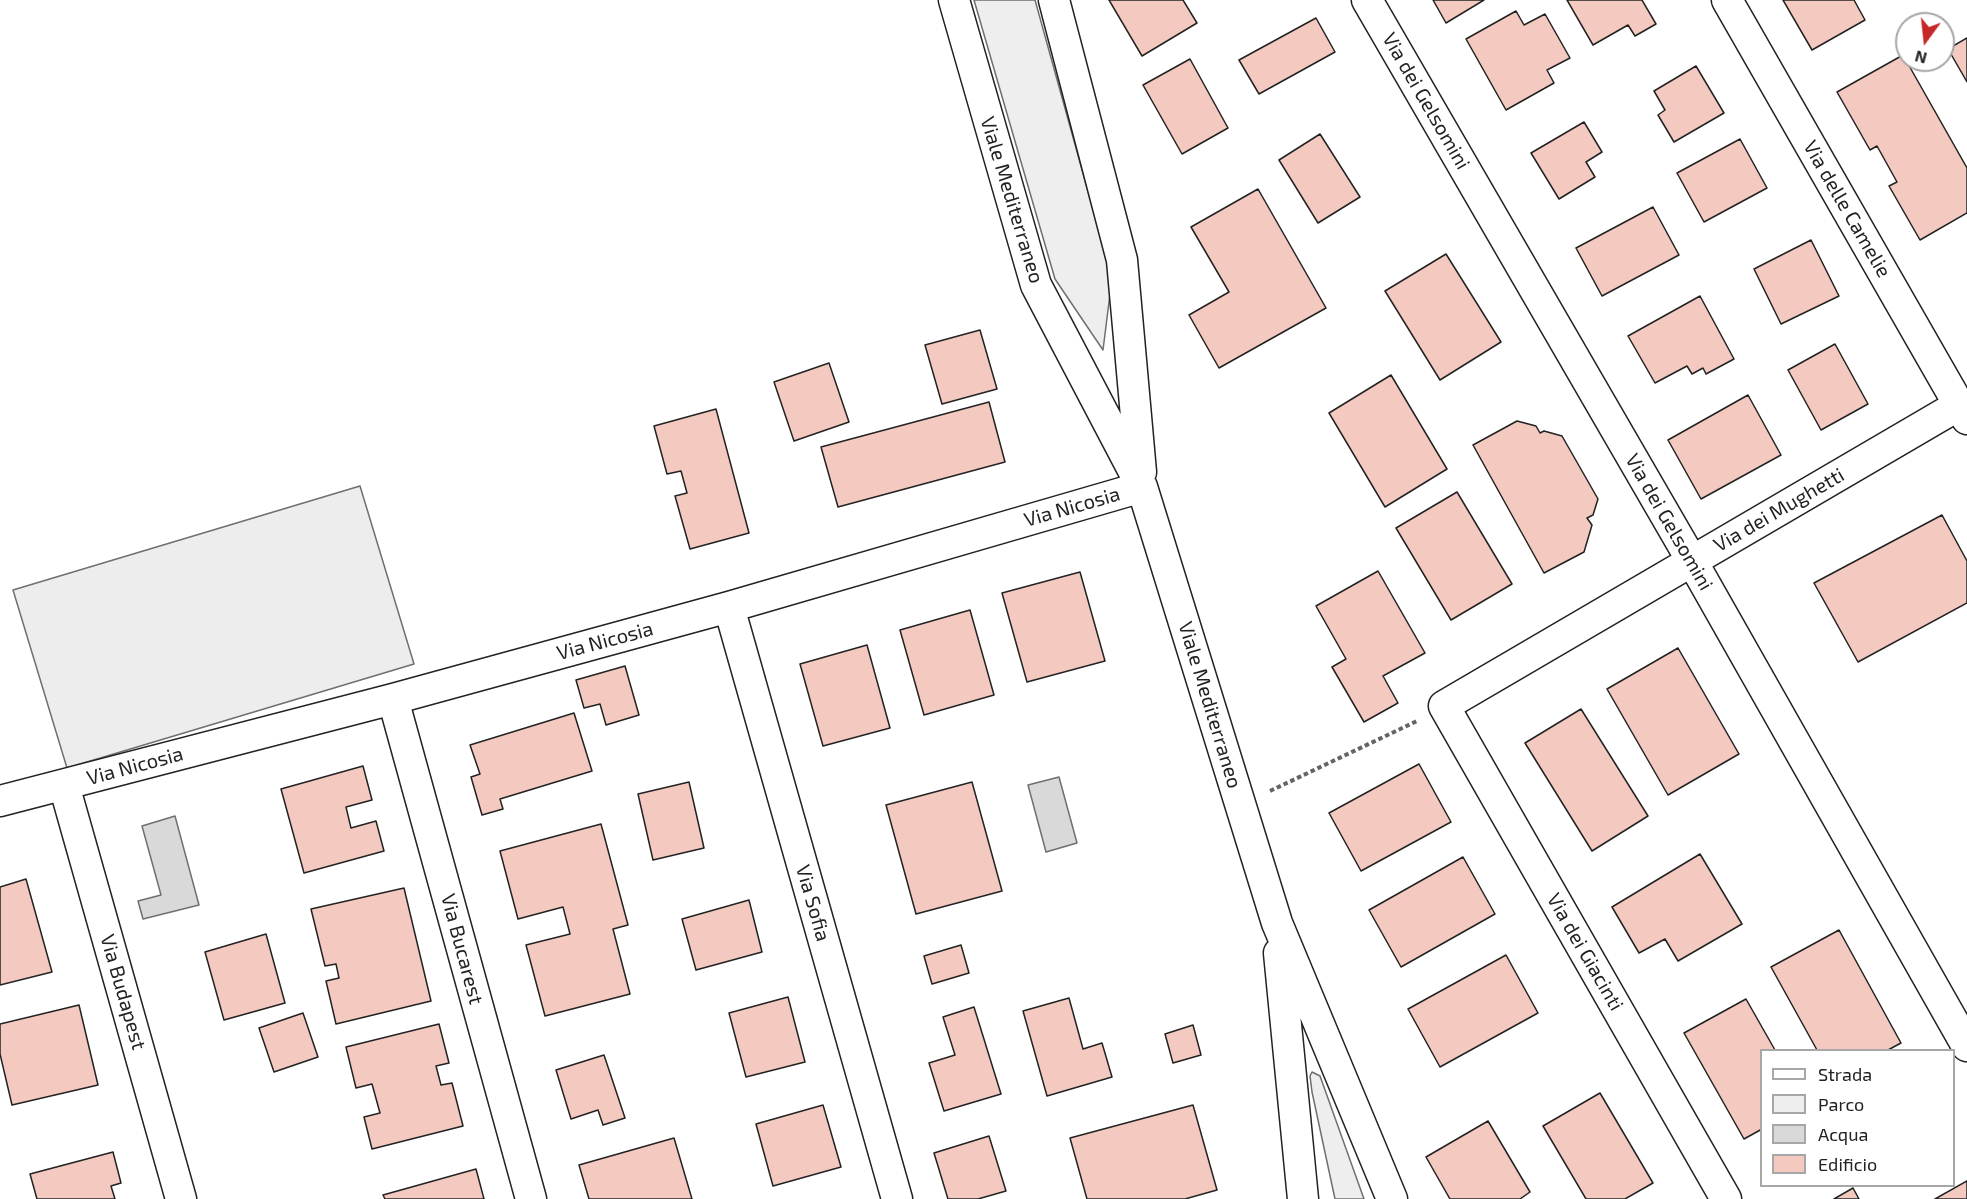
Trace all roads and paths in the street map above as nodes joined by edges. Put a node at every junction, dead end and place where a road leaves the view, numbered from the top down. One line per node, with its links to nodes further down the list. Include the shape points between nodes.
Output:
1 (954, 0): 6 (street, Viale Mediterraneo, via 1036,285)
2 (1054, 0): 6 (street, Viale Mediterraneo, via 1122,260)
3 (1367, 0): 7 (street, Via dei Gelsomini)
4 (1727, 0): 5 (street, Via delle Camelie)
5 (1963, 412): 7 (street, Via dei Mughetti)
6 (1142, 487): 8 (street, Via Nicosia); 13 (street, Viale Mediterraneo)
7 (1692, 561): 10 (street, Via dei Mughetti); 15 (street, Via dei Gelsomini)
8 (729, 607): 9 (street, Via Nicosia); 18 (street, Via Sofia)
9 (393, 699): 11 (street, Via Nicosia); 17 (street, Via Bucarest)
10 (1444, 706): 13 (path); 21 (street, Via dei Giacinti)
11 (64, 785): 12 (street, Via Nicosia); 16 (street, Via Budapest)
12 (0, 801)
13 (1241, 805): 14 (street, Viale Mediterraneo)
14 (1276, 923): 19 (street, Viale Mediterraneo); 20 (street, Viale Mediterraneo)
15 (1967, 1046)
16 (181, 1199)
17 (531, 1199)
18 (897, 1199)
19 (1303, 1199)
20 (1392, 1199)
21 (1726, 1199)

